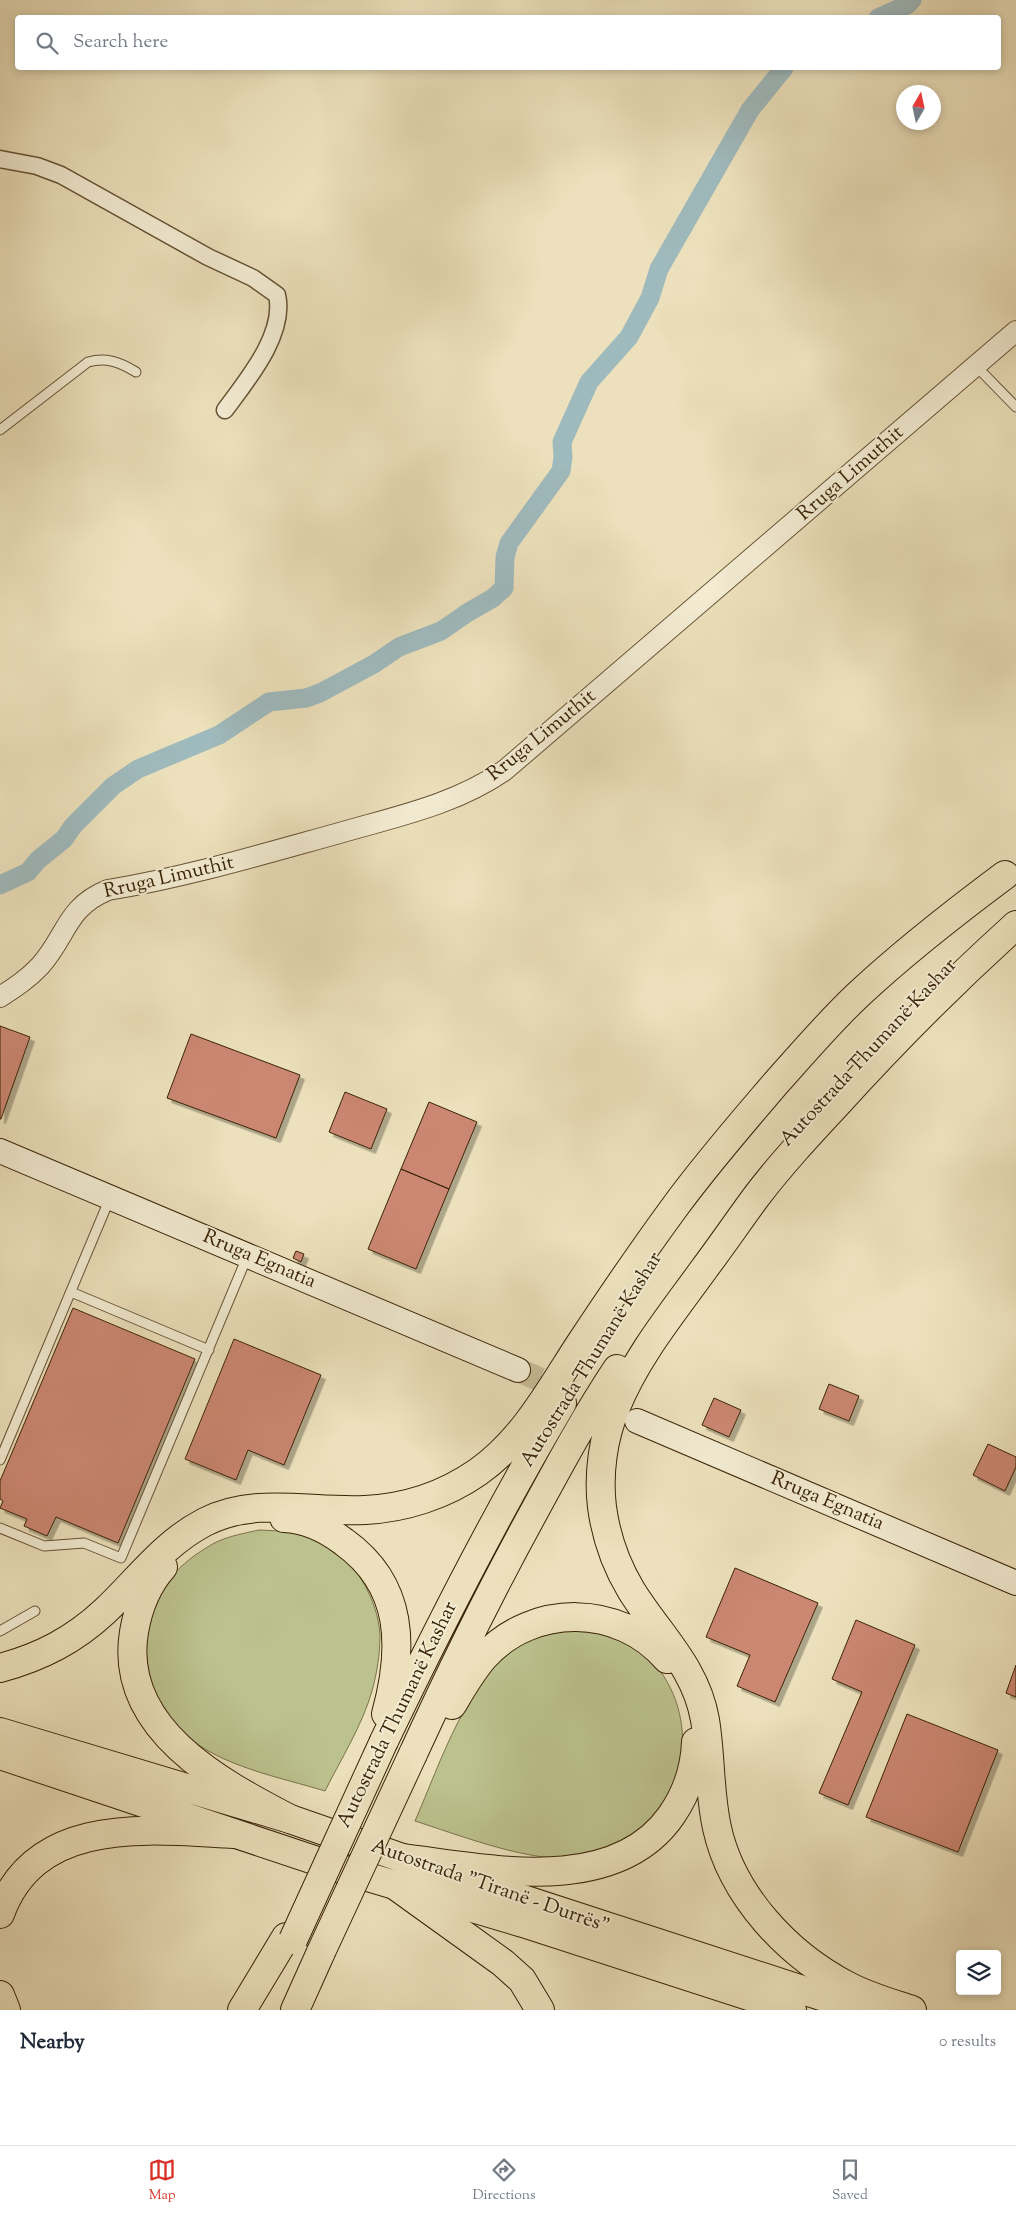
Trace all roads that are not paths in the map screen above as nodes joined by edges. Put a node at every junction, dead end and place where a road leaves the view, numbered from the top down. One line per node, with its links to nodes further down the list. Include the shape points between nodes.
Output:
1 (0, 159): 6 (street, via 37,166 61,175 208,257 253,278 277,295 273,332 262,358)
2 (1016, 332): 3 (street, Rruga Limuthit)
3 (976, 366): 5 (lane); 11 (street, Rruga Limuthit, via 486,783 421,810 210,870 96,894 74,913 41,966)
4 (136, 372): 7 (lane, via 122,363 100,359 88,362)
5 (1016, 407)
6 (225, 410)
7 (0, 430)
8 (1010, 870): 13 (highway, Autostrada Thumanë Kashar, via 791,1077)
9 (1016, 905): 12 (highway, Autostrada Thumanë Kashar, via 901,1013)
10 (1016, 926): 12 (highway)
11 (0, 997)
12 (834, 1096): 14 (highway, Autostrada Thumanë Kashar)
13 (751, 1123): 27 (highway, via 717,1151 626,1274 534,1416 499,1454 478,1471 414,1503 386,1508 260,1508 221,1515 169,1546 106,1610 77,1634 55,1648); 29 (highway, Autostrada Thumanë Kashar, via 625,1302 576,1380 494,1521)
14 (796, 1138): 31 (highway, Autostrada Thumanë Kashar, via 746,1186 607,1383 502,1570 443,1688); 48 (highway, via 635,1370 610,1424 600,1494 608,1535 623,1575 682,1660 700,1698 717,1830 722,1848 743,1890 780,1935 821,1971 850,1987)
15 (0, 1151): 16 (main road, Rruga Egnatia)
16 (110, 1197): 17 (main road, Rruga Egnatia); 18 (lane)
17 (248, 1255): 19 (lane); 20 (main road, Rruga Egnatia)
18 (71, 1292): 19 (lane); 22 (lane)
19 (209, 1350): 23 (lane, via 121,1558 84,1543 44,1546)
20 (518, 1370)
21 (637, 1421): 24 (main road, Rruga Egnatia)
22 (0, 1460)
23 (0, 1528)
24 (1016, 1583)
25 (35, 1611): 26 (lane)
26 (0, 1631)
27 (0, 1668)
28 (0, 1732): 32 (highway, Autostrada "Tiranë - Durrës")
29 (382, 1740): 32 (highway, via 395,1671 395,1620 389,1598 378,1577 352,1547 311,1524 288,1518 262,1518 212,1529 173,1555 146,1593 136,1619 132,1656 134,1678 146,1706 161,1729 204,1770); 37 (highway, Autostrada Thumanë Kashar, bridge, via 347,1822)
30 (0, 1755): 33 (highway, Autostrada "Tiranë - Durrës")
31 (418, 1756): 34 (highway, via 467,1679 485,1657 518,1631 556,1618 594,1617 643,1637 664,1655 684,1684 693,1704 697,1727 694,1767 682,1799 655,1835 622,1856 578,1869 552,1872 500,1871); 38 (highway, Autostrada Thumanë Kashar, bridge, via 376,1833)
32 (290, 1819): 34 (highway, Autostrada "Tiranë - Durrës")
33 (234, 1834): 35 (highway, Autostrada "Tiranë - Durrës"); 36 (highway, via 152,1830 116,1832 69,1842 31,1866 14,1885)
34 (401, 1858): 47 (highway, Autostrada "Tiranë - Durrës")
35 (396, 1886): 45 (highway, via 503,1963 522,1980); 46 (highway, Autostrada "Tiranë - Durrës", via 523,1923)
36 (0, 1914)
37 (290, 1939): 41 (highway); 42 (highway)
38 (326, 1954): 43 (highway); 44 (highway)
39 (0, 1995): 40 (highway)
40 (6, 2010)
41 (242, 2010)
42 (262, 2010)
43 (295, 2010)
44 (314, 2010)
45 (540, 2010)
46 (792, 2010)
47 (864, 2010)
48 (912, 2010)

